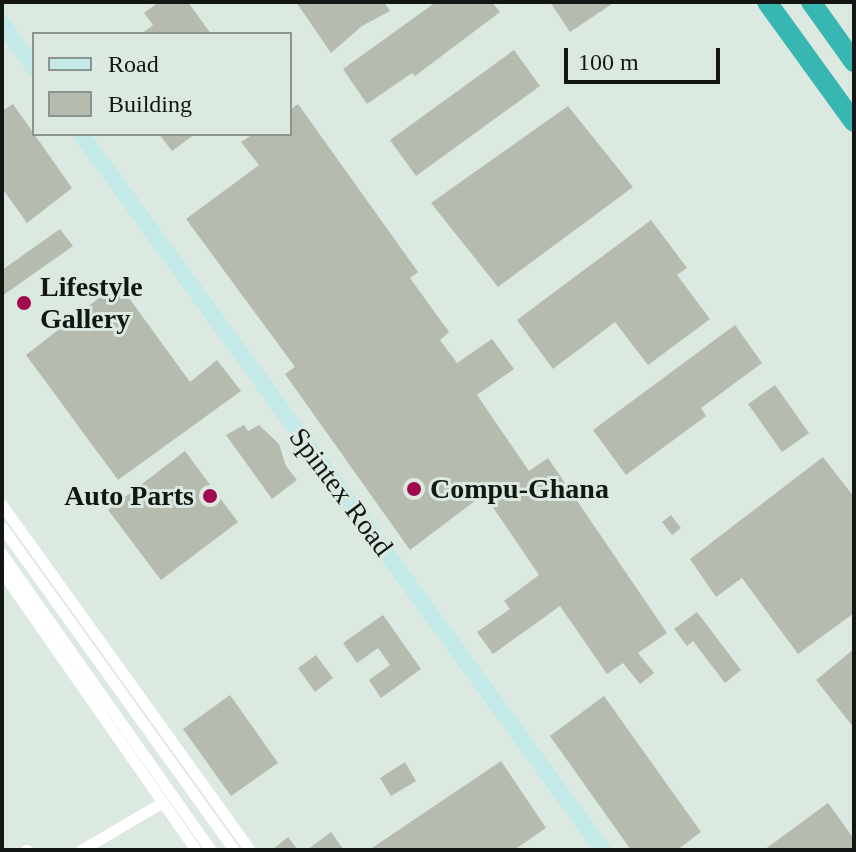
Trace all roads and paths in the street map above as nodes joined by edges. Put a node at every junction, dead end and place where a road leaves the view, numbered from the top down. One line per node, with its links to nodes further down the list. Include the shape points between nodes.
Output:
1 (767, 2): 6 (highway)
2 (811, 2): 4 (highway)
3 (2, 23): 5 (main road)
4 (854, 62)
5 (32, 65)
6 (854, 122)
7 (82, 136): 18 (main road, Spintex Road)
8 (2, 505): 17 (street)
9 (2, 527): 16 (street)
10 (2, 554): 15 (street)
11 (2, 572): 12 (street)
12 (163, 802): 13 (street); 14 (street)
13 (81, 850)
14 (196, 850)
15 (211, 850)
16 (234, 850)
17 (250, 850)
18 (603, 850)

